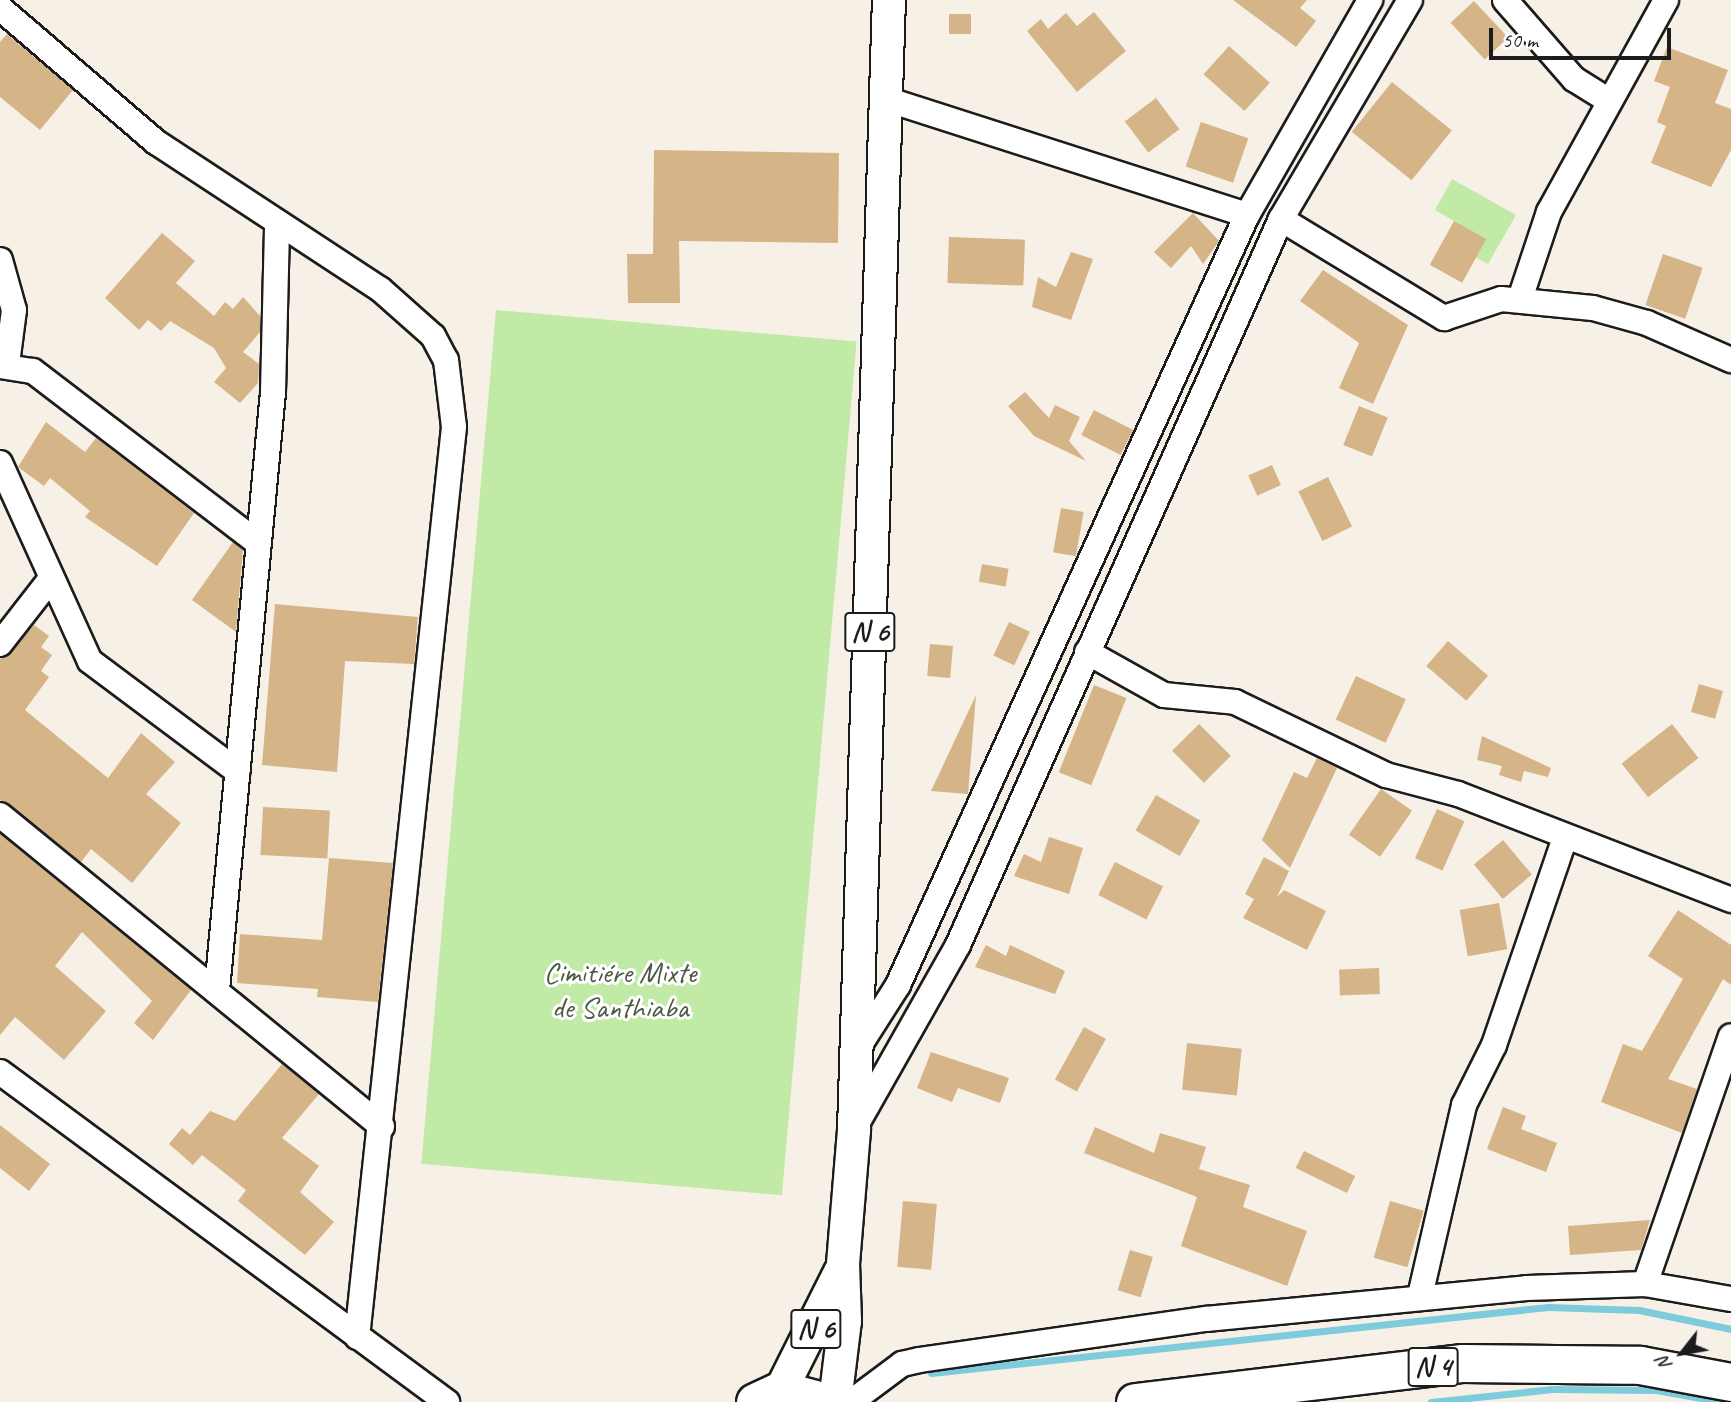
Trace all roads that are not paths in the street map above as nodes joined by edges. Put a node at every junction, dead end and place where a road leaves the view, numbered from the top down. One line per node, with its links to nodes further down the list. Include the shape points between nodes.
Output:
1 (889, 0): 7 (main road, N 6)
2 (1370, 0): 9 (street)
3 (1409, 0): 10 (street)
4 (1505, 0): 8 (street, via 1574,79)
5 (1666, 0): 8 (street)
6 (0, 8): 11 (street, via 156,142)
7 (889, 100): 9 (street); 27 (main road, N 6)
8 (1607, 100): 13 (street, via 1549,212)
9 (1247, 215): 27 (street, via 898,985)
10 (1281, 219): 13 (street, via 1444,318 1489,301); 20 (street)
11 (277, 226): 17 (street, via 273,392); 29 (street, via 369,282 433,336 453,388)
12 (0, 260): 15 (street, via 14,310 15,337)
13 (1520, 299): 14 (street, via 1613,313)
14 (1731, 360)
15 (3, 365): 17 (street, via 33,371)
16 (0, 463): 18 (street)
17 (257, 542): 21 (street)
18 (49, 581): 19 (street); 21 (street, via 100,672)
19 (0, 644)
20 (1087, 652): 23 (street, via 1164,695 1235,702 1386,775 1458,794); 30 (street, via 958,945)
21 (237, 771): 25 (street)
22 (0, 815): 25 (street)
23 (1565, 838): 24 (street); 33 (street, via 1494,1045 1464,1105)
24 (1731, 900)
25 (217, 990): 29 (street)
26 (1731, 1036): 32 (street)
27 (855, 1052): 30 (main road, N 6)
28 (0, 1072): 35 (street)
29 (383, 1126): 35 (street)
30 (854, 1130): 31 (main road, N 6)
31 (843, 1264): 37 (main road, N 6); 40 (main road, N 6, via 845,1321)
32 (1645, 1284): 33 (street); 34 (street)
33 (1420, 1296): 41 (street, via 920,1360 902,1364)
34 (1731, 1299)
35 (357, 1337): 38 (street)
36 (1731, 1382): 42 (highway, N 4, via 1640,1365 1462,1363)
37 (768, 1396): 39 (highway)
38 (447, 1402)
39 (825, 1402)
40 (835, 1402)
41 (851, 1402)
42 (1135, 1402)

